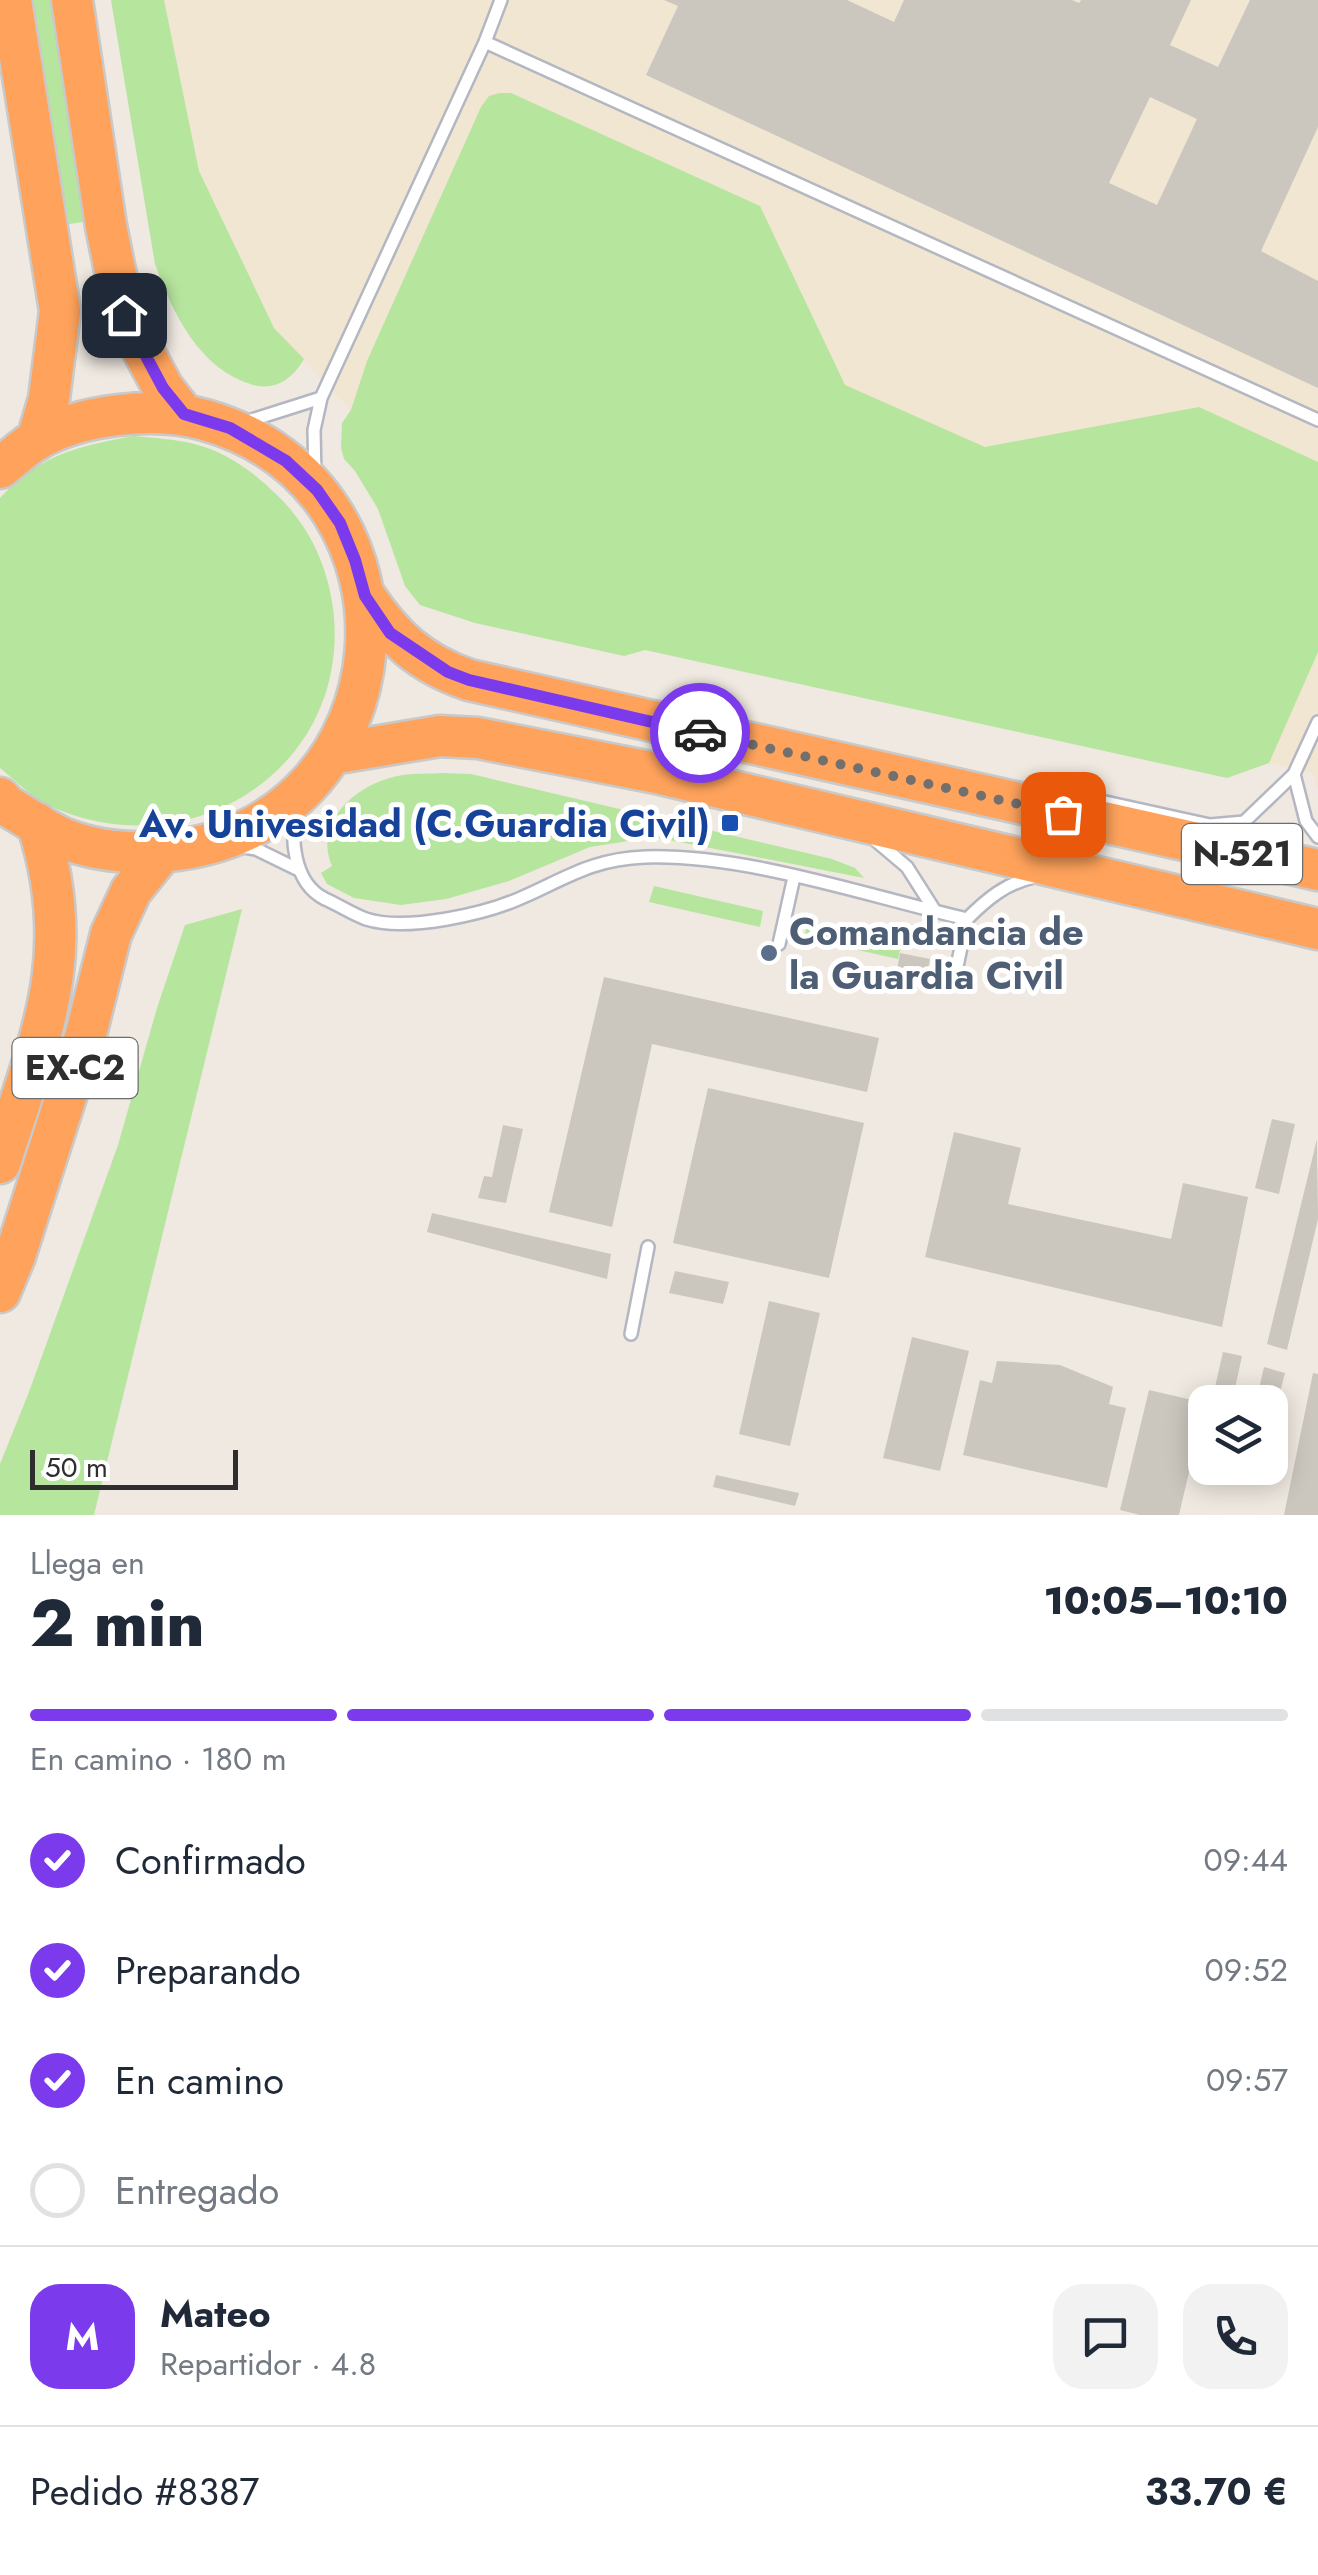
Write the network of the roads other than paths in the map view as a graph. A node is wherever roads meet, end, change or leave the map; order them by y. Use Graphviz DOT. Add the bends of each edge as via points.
graph roads {
  1 [pos="11,0"];
  2 [pos="72,0"];
  3 [pos="501,0"];
  4 [pos="485,42"];
  5 [pos="320,398"];
  6 [pos="184,414"];
  7 [pos="1318,420"];
  8 [pos="230,428"];
  9 [pos="38,440"];
  10 [pos="0,468"];
  11 [pos="317,490"];
  12 [pos="365,596"];
  13 [pos="1318,722"];
  14 [pos="332,754"];
  15 [pos="1294,774"];
  16 [pos="303,791"];
  17 [pos="0,798"];
  18 [pos="1028,806"];
  19 [pos="828,814"];
  20 [pos="38,823"];
  21 [pos="1318,837"];
  22 [pos="214,842"];
  23 [pos="163,851"];
  24 [pos="300,870"];
  25 [pos="1318,870"];
  26 [pos="1086,875"];
  27 [pos="794,876"];
  28 [pos="935,911"];
  29 [pos="967,919"];
  30 [pos="1318,929"];
  31 [pos="779,944"];
  32 [pos="956,972"];
  33 [pos="0,1162"];
  34 [pos="648,1247"];
  35 [pos="0,1292"];
  36 [pos="630,1334"];
  1 -- 9 [label="highway" via="60,311"];
  2 -- 6 [label="highway" via="124,315"];
  3 -- 4 [label="lane"];
  4 -- 5 [label="lane"];
  4 -- 7 [label="lane"];
  5 -- 8 [label="lane"];
  5 -- 11 [label="lane" via="313,455"];
  6 -- 8 [label="highway, N-521"];
  6 -- 9 [label="highway, N-521" via="109,414"];
  8 -- 11 [label="highway, N-521" via="286,461"];
  9 -- 10 [label="highway, N-521"];
  11 -- 12 [label="highway, N-521" via="340,523"];
  12 -- 14 [label="highway, N-521" via="369,626 361,693"];
  12 -- 18 [label="highway, N-521" via="394,636 469,680"];
  13 -- 15 [label="lane"];
  14 -- 16 [label="highway, N-521"];
  14 -- 19 [label="highway, N-521" via="440,736 478,738"];
  15 -- 18 [label="lane" via="1244,822 1210,825 1092,799"];
  15 -- 21 [label="lane" via="1306,821"];
  16 -- 22 [label="highway, N-521" via="266,820"];
  16 -- 24 [label="lane" via="292,828"];
  17 -- 20 [label="highway, N-521"];
  18 -- 25 [label="highway, N-521"];
  19 -- 26 [label="highway, N-521"];
  19 -- 28 [label="lane" via="874,839 906,867"];
  20 -- 23 [label="highway, N-521" via="66,840 134,854"];
  20 -- 33 [label="highway, EX-C2" via="53,878 57,949 51,997"];
  22 -- 23 [label="highway, N-521"];
  22 -- 24 [label="lane" via="256,849"];
  23 -- 35 [label="highway, EX-C2" via="110,934 86,1034"];
  24 -- 27 [label="lane" via="314,893 369,920 437,922 518,900 591,864 645,857"];
  26 -- 29 [label="lane" via="1014,881"];
  26 -- 30 [label="highway, N-521"];
  27 -- 28 [label="lane"];
  27 -- 31 [label="lane"];
  28 -- 29 [label="lane"];
  29 -- 32 [label="lane"];
  34 -- 36 [label="lane"];
}
